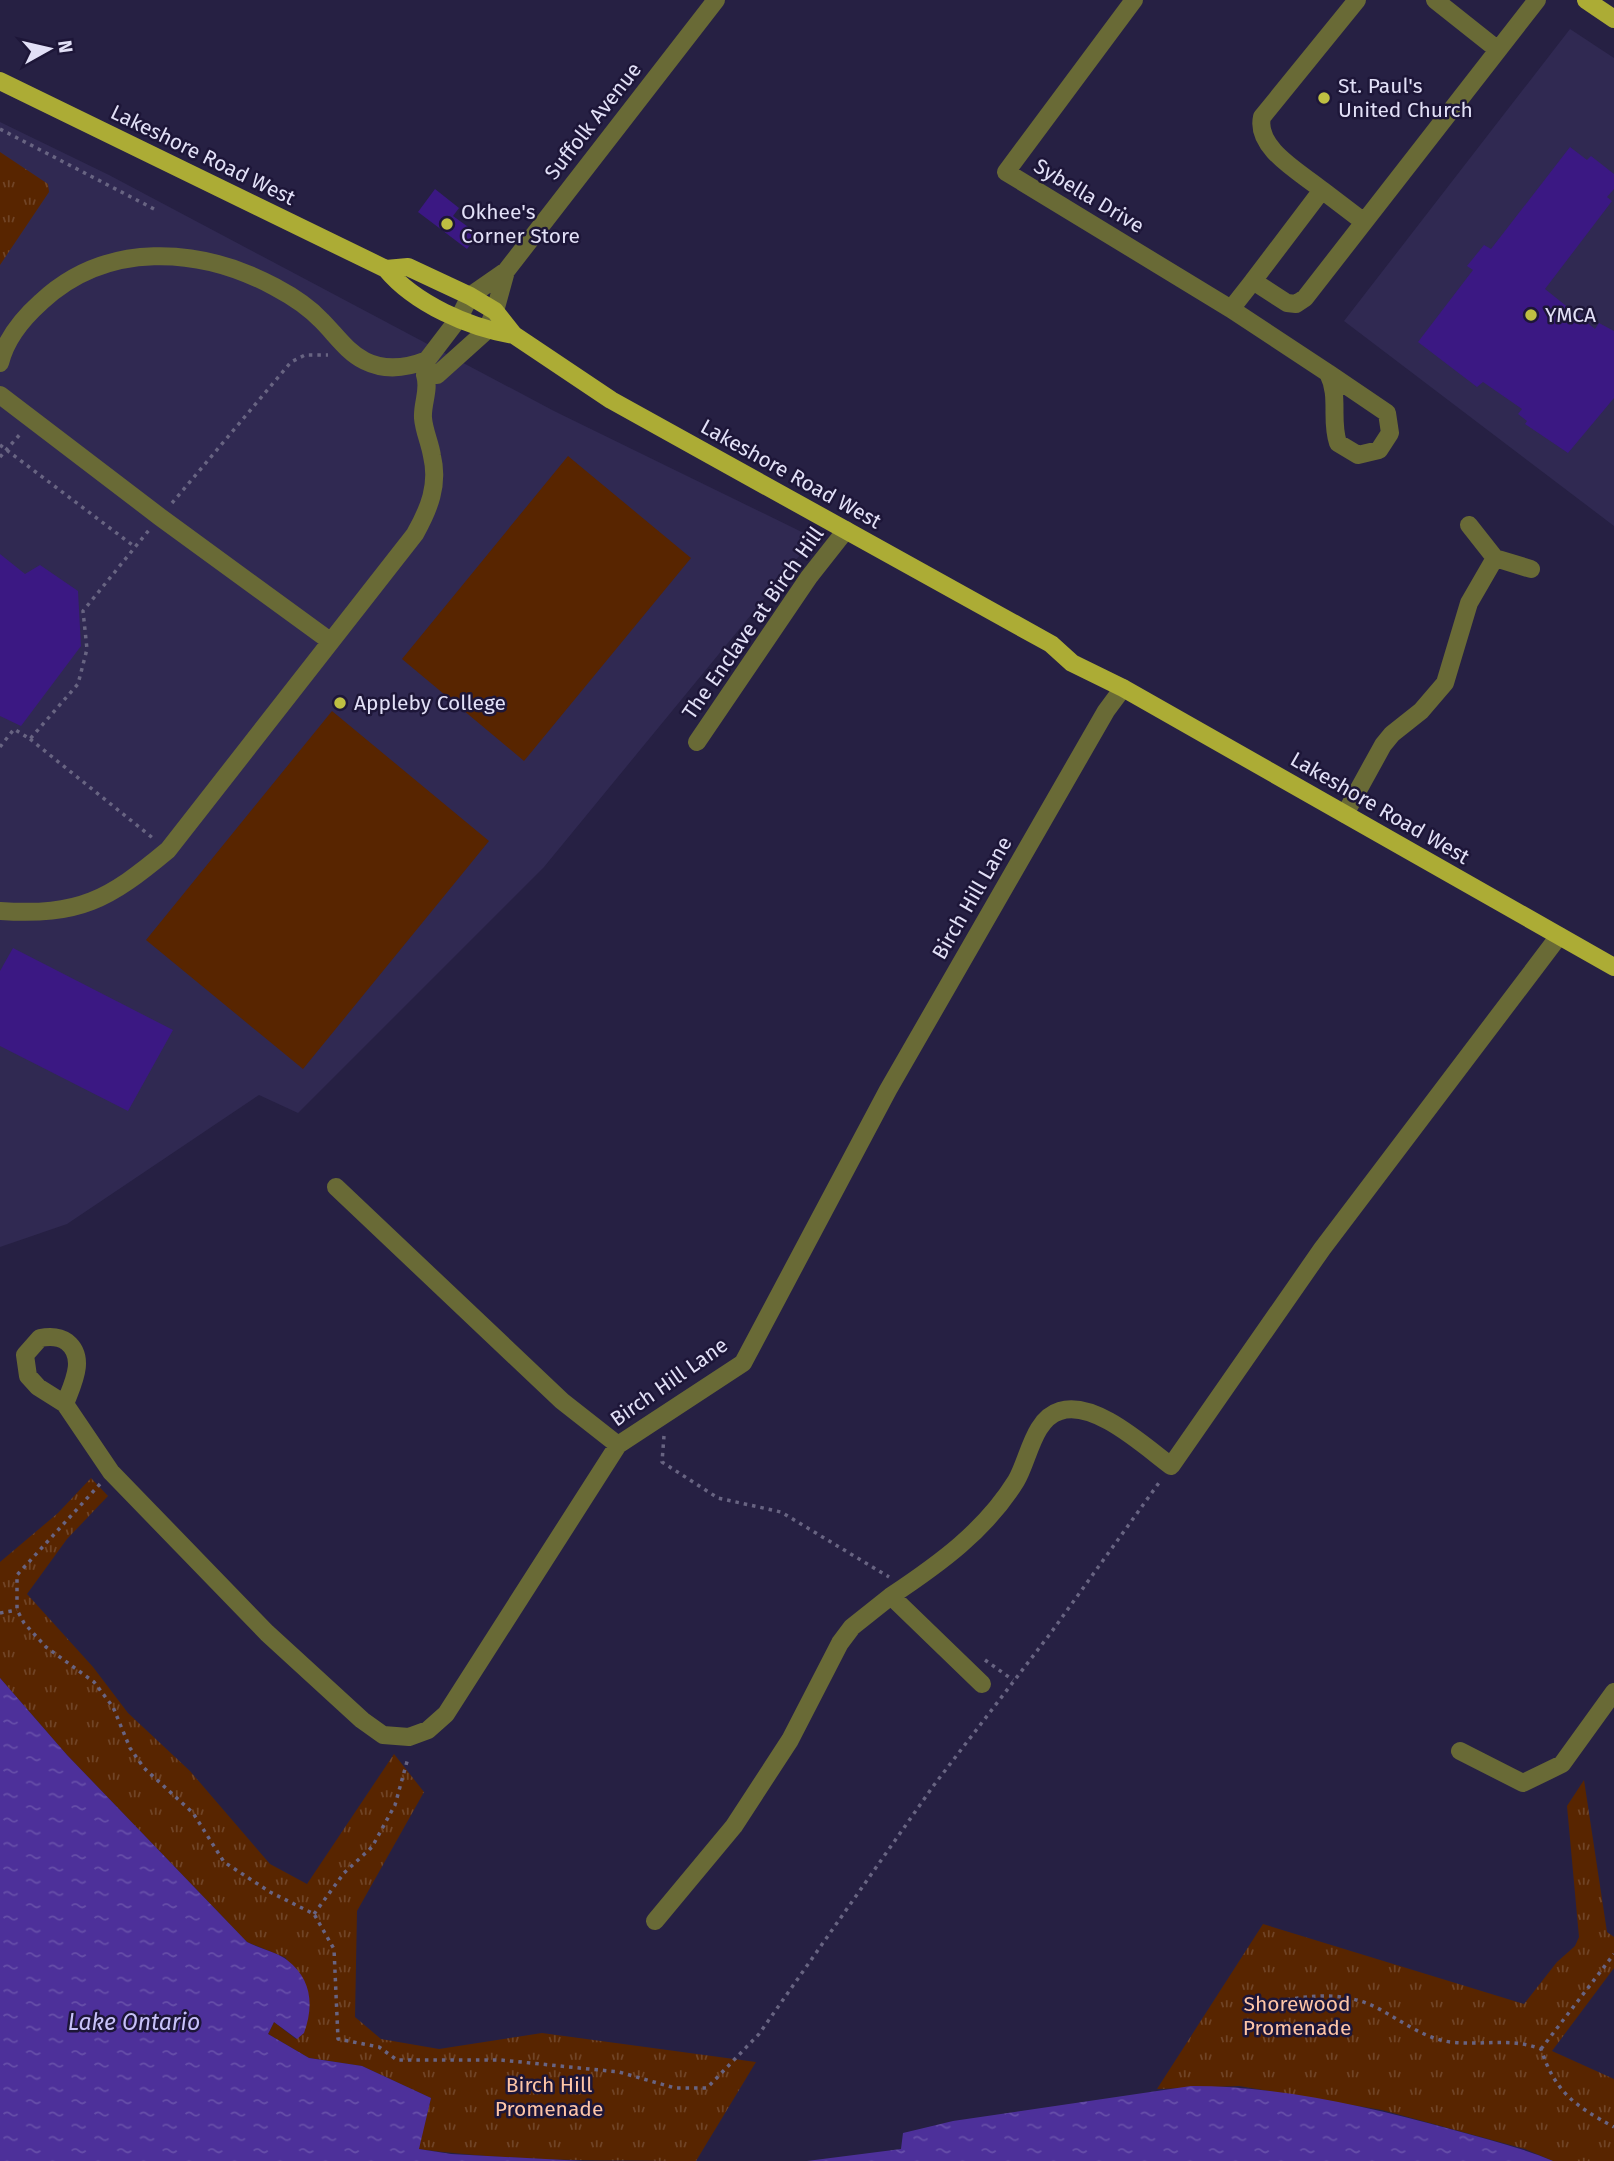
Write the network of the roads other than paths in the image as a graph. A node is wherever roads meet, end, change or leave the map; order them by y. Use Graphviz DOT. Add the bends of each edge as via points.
graph roads {
  1 [pos="716,0"];
  2 [pos="1134,0"];
  3 [pos="1357,0"];
  4 [pos="1435,0"];
  5 [pos="1537,0"];
  6 [pos="1586,0"];
  7 [pos="1614,19"];
  8 [pos="1498,50"];
  9 [pos="0,81"];
  10 [pos="1322,190"];
  11 [pos="1364,222"];
  12 [pos="386,269"];
  13 [pos="506,271"];
  14 [pos="1253,281"];
  15 [pos="470,296"];
  16 [pos="1231,309"];
  17 [pos="495,311"];
  18 [pos="459,318"];
  19 [pos="486,331"];
  20 [pos="514,335"];
  21 [pos="3,341"];
  22 [pos="0,363"];
  23 [pos="426,367"];
  24 [pos="1328,373"];
  25 [pos="0,395"];
  26 [pos="1469,524"];
  27 [pos="846,530"];
  28 [pos="1495,558"];
  29 [pos="1531,569"];
  30 [pos="330,641"];
  31 [pos="1123,688"];
  32 [pos="697,742"];
  33 [pos="1345,814"];
  34 [pos="0,911"];
  35 [pos="1559,936"];
  36 [pos="1614,967"];
  37 [pos="336,1187"];
  38 [pos="65,1404"];
  39 [pos="618,1445"];
  40 [pos="897,1592"];
  41 [pos="982,1684"];
  42 [pos="1614,1692"];
  43 [pos="1460,1751"];
  44 [pos="655,1921"];
  1 -- 13 [label="street, Suffolk Avenue"];
  2 -- 16 [label="street, Sybella Drive" via="1006,172"];
  3 -- 10 [label="street" via="1262,117 1260,128 1269,145"];
  4 -- 8 [label="street"];
  5 -- 8 [label="street"];
  6 -- 7 [label="main road"];
  8 -- 11 [label="street"];
  9 -- 12 [label="main road, Lakeshore Road West"];
  10 -- 11 [label="street"];
  10 -- 14 [label="street"];
  11 -- 14 [label="street" via="1296,304"];
  12 -- 15 [label="main road, Lakeshore Road West" via="408,267"];
  12 -- 18 [label="main road, Lakeshore Road West" via="397,283"];
  13 -- 15 [label="street, Suffolk Avenue"];
  13 -- 17 [label="street, Suffolk Avenue"];
  14 -- 16 [label="street"];
  15 -- 17 [label="main road, Lakeshore Road West"];
  15 -- 18 [label="street, Suffolk Avenue"];
  16 -- 24 [label="street, Sybella Drive"];
  17 -- 19 [label="street, Suffolk Avenue"];
  17 -- 20 [label="main road, Lakeshore Road West"];
  18 -- 19 [label="main road, Lakeshore Road West"];
  18 -- 23 [label="street, Suffolk Avenue"];
  19 -- 20 [label="main road, Lakeshore Road West"];
  19 -- 23 [label="street, Suffolk Avenue" via="437,374"];
  20 -- 27 [label="main road, Lakeshore Road West" via="611,400"];
  21 -- 22 [label="street"];
  21 -- 23 [label="street" via="72,277 99,264 147,255 215,263 256,277 309,309 351,352 378,366"];
  23 -- 30 [label="street" via="423,414 435,474 433,495 415,534"];
  24 -- 24 [label="street, Sybella Drive" via="1387,412 1390,433 1379,450 1358,455 1338,443 1336,391"];
  25 -- 30 [label="street"];
  26 -- 28 [label="street"];
  27 -- 31 [label="main road, Lakeshore Road West" via="1051,643 1072,663"];
  27 -- 32 [label="street, The Enclave at Birch Hill"];
  28 -- 29 [label="street"];
  28 -- 33 [label="street" via="1469,603 1445,683 1421,712 1383,745"];
  30 -- 34 [label="street" via="168,850 126,885 64,911"];
  31 -- 33 [label="main road, Lakeshore Road West"];
  31 -- 39 [label="street, Birch Hill Lane" via="1105,711 888,1090 743,1363"];
  33 -- 35 [label="main road, Lakeshore Road West"];
  35 -- 36 [label="main road, Lakeshore Road West"];
  35 -- 40 [label="street" via="1322,1249 1171,1466 1090,1411 1059,1411 1044,1419 1022,1470 984,1524"];
  37 -- 39 [label="street" via="562,1401"];
  38 -- 39 [label="street, Birch Hill Lane" via="111,1472 267,1633 362,1720 383,1735 409,1737 428,1730 446,1714"];
  40 -- 41 [label="street"];
  40 -- 44 [label="street" via="852,1627 840,1643 790,1740 734,1826"];
  42 -- 43 [label="street" via="1562,1764 1524,1783"];
}
